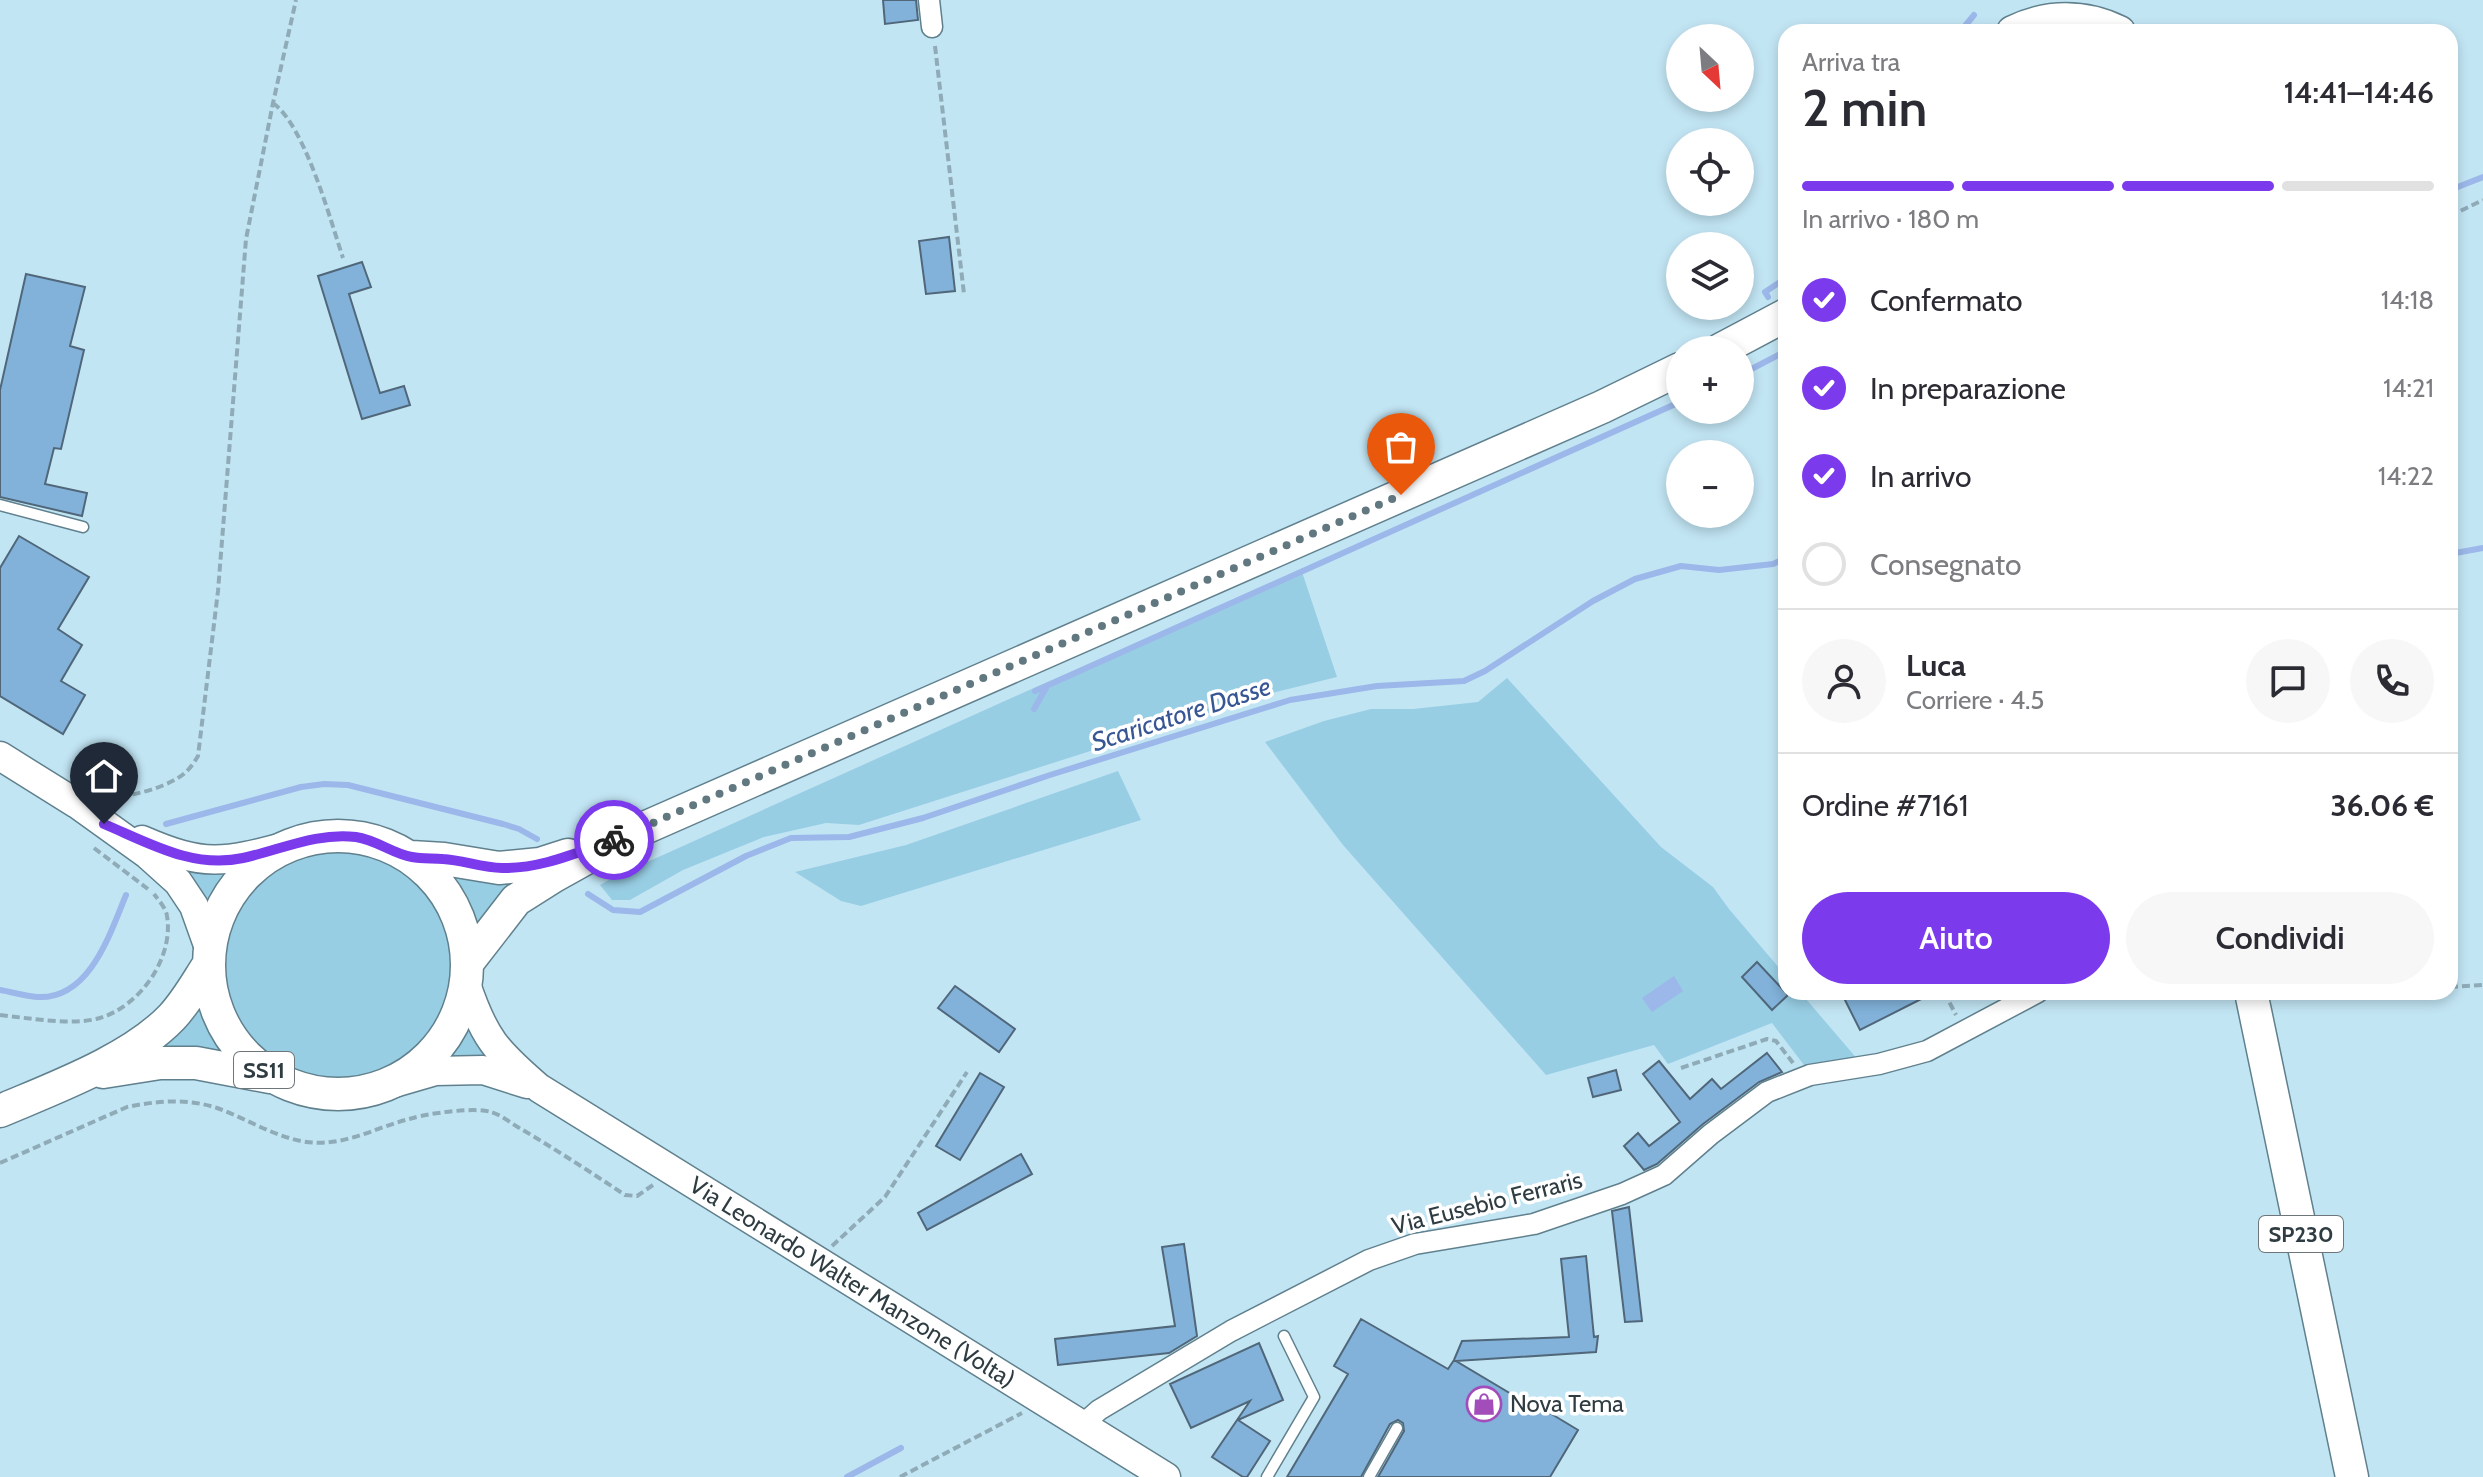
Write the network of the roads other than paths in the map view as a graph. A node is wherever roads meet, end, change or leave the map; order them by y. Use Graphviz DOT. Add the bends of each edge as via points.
graph roads {
  1 [pos="929,0"];
  2 [pos="2016,0"];
  3 [pos="2073,0"];
  4 [pos="2008,24"];
  5 [pos="2034,24"];
  6 [pos="2095,24"];
  7 [pos="2104,24"];
  8 [pos="932,27"];
  9 [pos="1778,319"];
  10 [pos="1746,336"];
  11 [pos="1666,376"];
  12 [pos="0,505"];
  13 [pos="83,527"];
  14 [pos="0,756"];
  15 [pos="98,821"];
  16 [pos="624,837"];
  17 [pos="287,846"];
  18 [pos="411,857"];
  19 [pos="208,958"];
  20 [pos="467,973"];
  21 [pos="2023,1000"];
  22 [pos="2253,1000"];
  23 [pos="77,1078"];
  24 [pos="275,1079"];
  25 [pos="380,1087"];
  26 [pos="539,1088"];
  27 [pos="0,1111"];
  28 [pos="1284,1336"];
  29 [pos="1082,1425"];
  30 [pos="1397,1428"];
  31 [pos="1166,1477"];
  32 [pos="1267,1477"];
  33 [pos="1369,1477"];
  34 [pos="2352,1477"];
  1 -- 8 [label="street"];
  2 -- 4 [label="main road"];
  3 -- 7 [label="main road"];
  5 -- 6 [label="main road" via="2073,19"];
  9 -- 10 [label="main road"];
  11 -- 16 [label="main road"];
  12 -- 13 [label="lane"];
  14 -- 15 [label="main road"];
  15 -- 17 [label="main road" via="199,860 241,858"];
  15 -- 19 [label="main road" via="178,882 194,906"];
  16 -- 18 [label="main road" via="515,868"];
  16 -- 20 [label="main road" via="516,900"];
  17 -- 18 [label="main road, SS11" via="324,836 356,837"];
  17 -- 19 [label="main road, SS11" via="241,878 216,916"];
  18 -- 20 [label="main road, SS11" via="442,887 462,928"];
  19 -- 23 [label="main road" via="170,1018 148,1037"];
  19 -- 24 [label="main road, SS11" via="214,1001 230,1035"];
  20 -- 25 [label="main road, SS11" via="446,1037 428,1058"];
  20 -- 26 [label="main road, Via Leonardo Walter Manzone (Volta)" via="485,1032 502,1056"];
  21 -- 29 [label="street, Via Eusebio Ferraris" via="1927,1051 1804,1078 1767,1092 1664,1175 1622,1194 1534,1224 1415,1244 1369,1260 1231,1331"];
  22 -- 34 [label="main road, SP230"];
  23 -- 24 [label="main road" via="160,1063 196,1063"];
  23 -- 27 [label="main road"];
  24 -- 25 [label="main road, SS11" via="302,1090 342,1094"];
  25 -- 26 [label="main road, Via Leonardo Walter Manzone (Volta)" via="435,1071 483,1070"];
  26 -- 29 [label="main road, Via Leonardo Walter Manzone (Volta)"];
  28 -- 32 [label="lane" via="1314,1397"];
  29 -- 31 [label="main road, Via Leonardo Walter Manzone (Volta)"];
  30 -- 33 [label="lane"];
}
